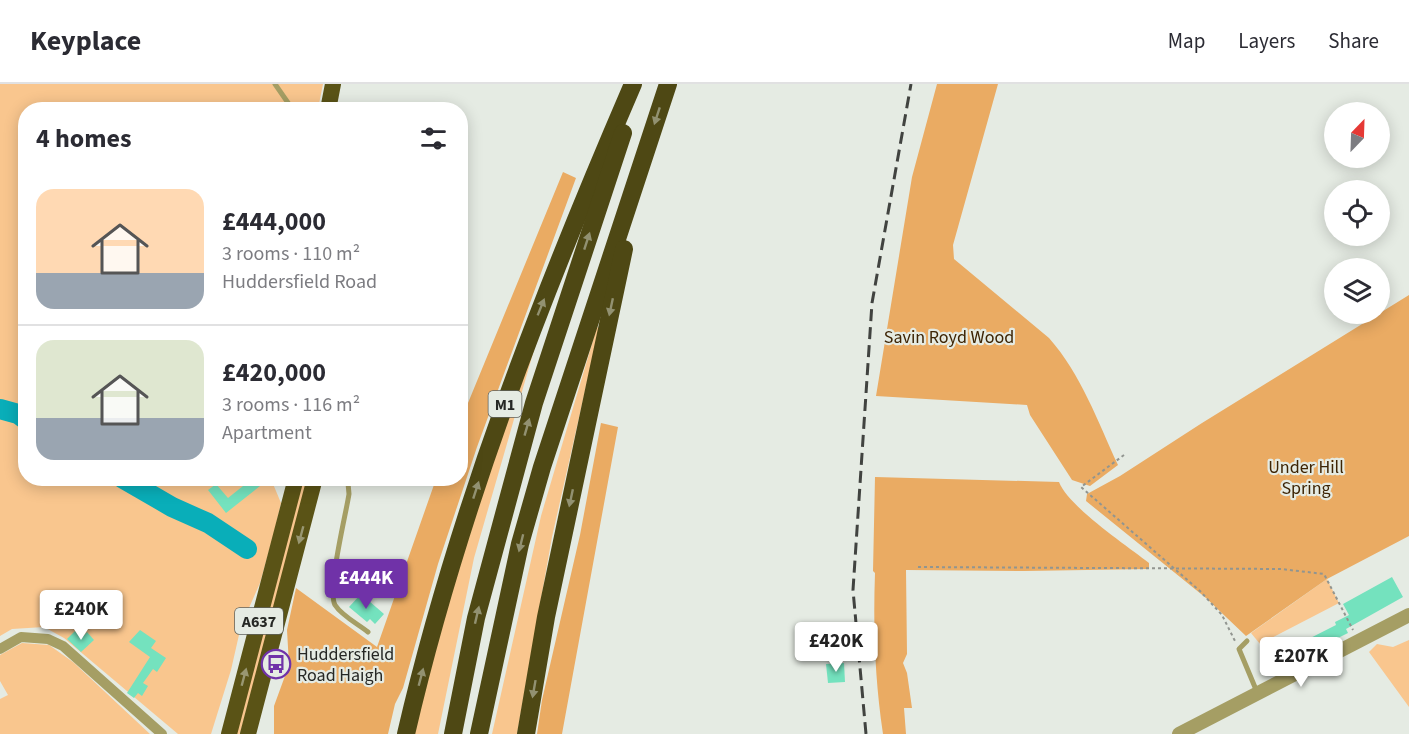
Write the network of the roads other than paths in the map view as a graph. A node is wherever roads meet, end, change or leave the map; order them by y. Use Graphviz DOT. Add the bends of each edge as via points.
graph roads {
  1 [pos="275,84"];
  2 [pos="333,84"];
  3 [pos="633,84"];
  4 [pos="639,84"];
  5 [pos="668,84"];
  6 [pos="287,102"];
  7 [pos="330,102"];
  8 [pos="647,147"];
  9 [pos="294,486"];
  10 [pos="313,486"];
  11 [pos="348,486"];
  12 [pos="1409,615"];
  13 [pos="368,632"];
  14 [pos="1247,641"];
  15 [pos="0,648"];
  16 [pos="1257,693"];
  17 [pos="162,734"];
  18 [pos="229,734"];
  19 [pos="248,734"];
  20 [pos="406,734"];
  21 [pos="453,734"];
  22 [pos="479,734"];
  23 [pos="526,734"];
  24 [pos="1179,734"];
  1 -- 6 [label="lane"];
  2 -- 7 [label="highway"];
  20 -- 3 [label="highway, M1, one-way" via="447,582 527,341"];
  21 -- 4 [label="highway, M1, one-way" via="476,618 534,403"];
  5 -- 8 [label="highway, one-way"];
  8 -- 22 [label="highway, one-way" via="526,522"];
  8 -- 23 [label="highway, one-way" via="553,582"];
  18 -- 9 [label="highway, A637, one-way"];
  10 -- 19 [label="highway, one-way"];
  11 -- 13 [label="lane" via="333,583 334,600 342,613"];
  12 -- 16 [label="street"];
  14 -- 16 [label="lane" via="1239,649"];
  15 -- 17 [label="street" via="21,637 48,639 63,646"];
  16 -- 24 [label="street"];
}
